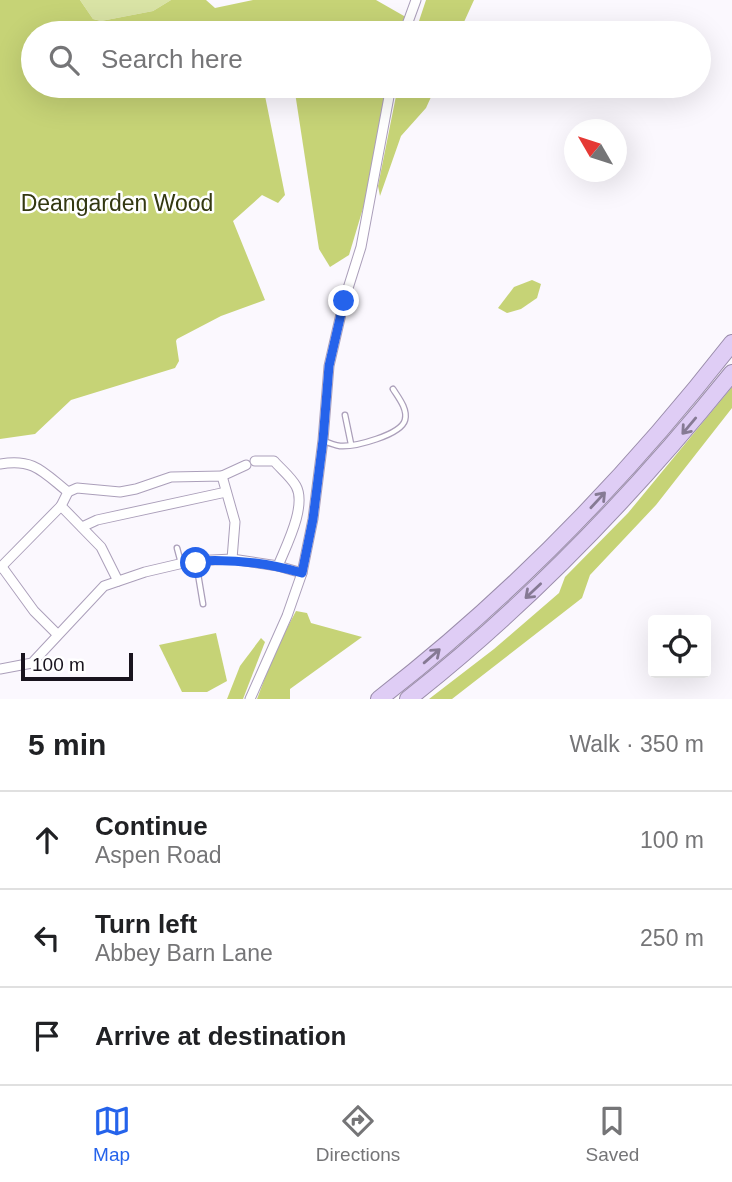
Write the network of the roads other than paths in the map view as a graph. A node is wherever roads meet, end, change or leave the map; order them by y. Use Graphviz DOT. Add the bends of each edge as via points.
graph roads {
  1 [pos="416,0"];
  2 [pos="408,21"];
  3 [pos="389,98"];
  4 [pos="732,343"];
  5 [pos="732,373"];
  6 [pos="393,389"];
  7 [pos="345,415"];
  8 [pos="323,440"];
  9 [pos="351,444"];
  10 [pos="0,464"];
  11 [pos="222,475"];
  12 [pos="68,492"];
  13 [pos="226,492"];
  14 [pos="61,506"];
  15 [pos="82,527"];
  16 [pos="177,548"];
  17 [pos="232,559"];
  18 [pos="196,561"];
  19 [pos="181,564"];
  20 [pos="278,566"];
  21 [pos="1,568"];
  22 [pos="302,573"];
  23 [pos="118,581"];
  24 [pos="203,604"];
  25 [pos="57,634"];
  26 [pos="0,669"];
  27 [pos="250,699"];
  28 [pos="379,699"];
  29 [pos="408,699"];
  1 -- 2 [label="street"];
  3 -- 8 [label="street" via="361,247 329,366"];
  28 -- 4 [label="highway, one-way" via="555,547 653,440"];
  5 -- 29 [label="highway, one-way" via="663,456 562,564"];
  6 -- 9 [label="lane" via="405,411 400,429"];
  7 -- 9 [label="lane"];
  8 -- 9 [label="lane"];
  8 -- 22 [label="street"];
  10 -- 12 [label="street" via="17,461 36,466"];
  11 -- 12 [label="street" via="171,477 120,492 76,488"];
  11 -- 13 [label="street"];
  11 -- 20 [label="street" via="250,463 274,461 296,486 300,498"];
  12 -- 14 [label="street"];
  13 -- 15 [label="street"];
  13 -- 17 [label="street" via="235,522"];
  14 -- 15 [label="street"];
  14 -- 21 [label="street"];
  15 -- 23 [label="street" via="101,547"];
  16 -- 19 [label="lane"];
  17 -- 18 [label="street"];
  17 -- 20 [label="street"];
  18 -- 19 [label="street"];
  18 -- 24 [label="lane"];
  19 -- 23 [label="street"];
  20 -- 22 [label="street"];
  21 -- 25 [label="street"];
  22 -- 27 [label="street"];
  23 -- 25 [label="street" via="104,586"];
  25 -- 26 [label="street" via="32,663"];
}
